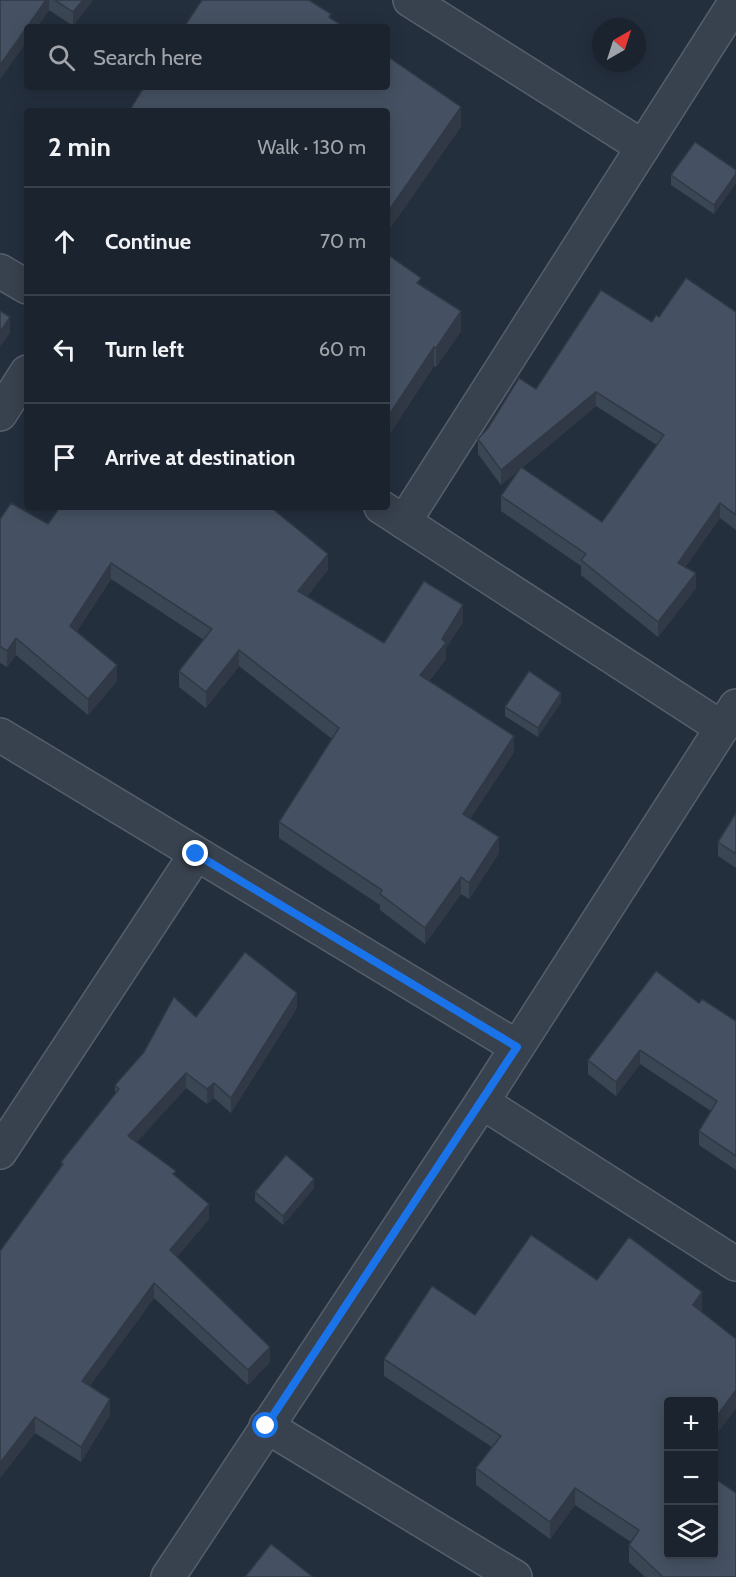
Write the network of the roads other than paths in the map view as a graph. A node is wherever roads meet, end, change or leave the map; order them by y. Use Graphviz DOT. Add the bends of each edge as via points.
graph roads {
  1 [pos="410,0"];
  2 [pos="736,1"];
  3 [pos="643,147"];
  4 [pos="0,271"];
  5 [pos="24,285"];
  6 [pos="24,377"];
  7 [pos="0,414"];
  8 [pos="392,514"];
  9 [pos="729,717"];
  10 [pos="0,735"];
  11 [pos="196,854"];
  12 [pos="517,1047"];
  13 [pos="482,1102"];
  14 [pos="0,1152"];
  15 [pos="736,1264"];
  16 [pos="266,1426"];
  17 [pos="168,1577"];
  18 [pos="515,1577"];
  1 -- 3 [label="street"];
  2 -- 3 [label="street"];
  3 -- 8 [label="street"];
  4 -- 5 [label="street"];
  6 -- 7 [label="street"];
  8 -- 9 [label="street"];
  9 -- 12 [label="street"];
  10 -- 11 [label="street"];
  11 -- 12 [label="street"];
  11 -- 14 [label="street"];
  12 -- 13 [label="street"];
  13 -- 15 [label="street"];
  13 -- 16 [label="street"];
  16 -- 17 [label="street"];
  16 -- 18 [label="street"];
}
